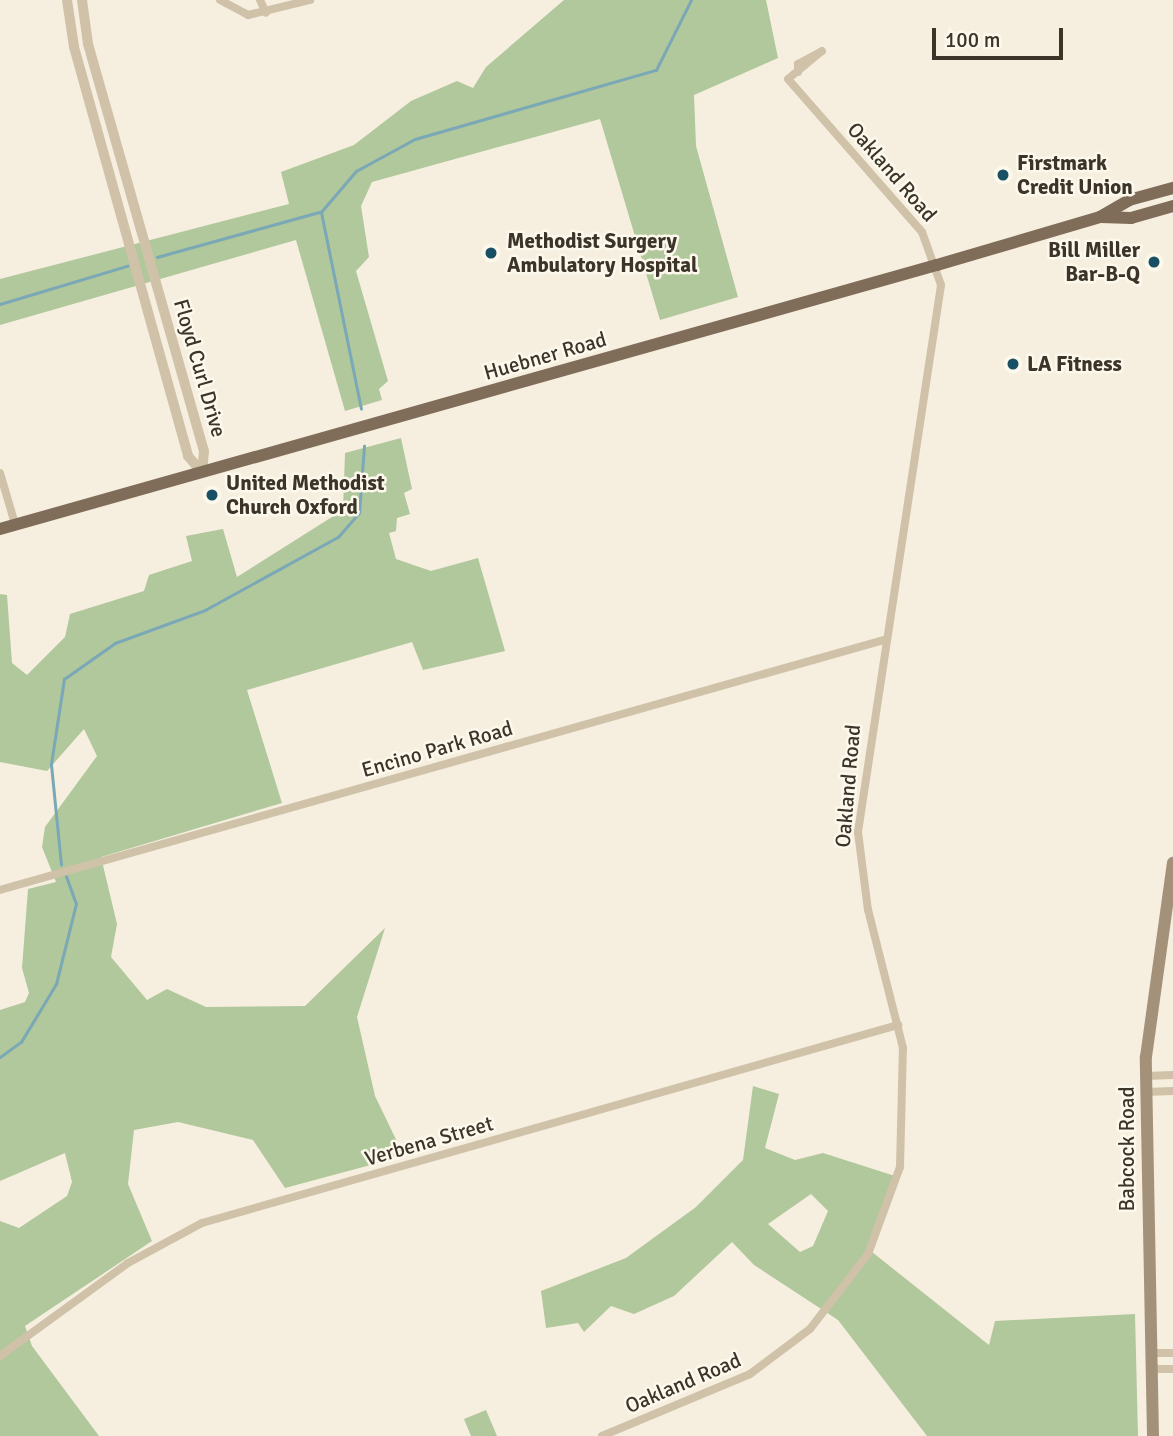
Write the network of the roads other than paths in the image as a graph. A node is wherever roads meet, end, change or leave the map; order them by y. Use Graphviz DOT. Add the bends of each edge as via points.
graph roads {
  1 [pos="67,0"];
  2 [pos="82,0"];
  3 [pos="220,0"];
  4 [pos="260,0"];
  5 [pos="310,0"];
  6 [pos="266,13"];
  7 [pos="798,72"];
  8 [pos="1173,188"];
  9 [pos="1173,206"];
  10 [pos="1100,217"];
  11 [pos="937,265"];
  12 [pos="158,293"];
  13 [pos="144,300"];
  14 [pos="202,472"];
  15 [pos="0,473"];
  16 [pos="15,524"];
  17 [pos="0,529"];
  18 [pos="884,640"];
  19 [pos="1173,863"];
  20 [pos="0,890"];
  21 [pos="898,1025"];
  22 [pos="1173,1075"];
  23 [pos="1146,1076"];
  24 [pos="1173,1091"];
  25 [pos="1146,1092"];
  26 [pos="1151,1353"];
  27 [pos="1173,1353"];
  28 [pos="0,1356"];
  29 [pos="1152,1369"];
  30 [pos="1173,1369"];
  31 [pos="602,1436"];
  32 [pos="1153,1436"];
  1 -- 13 [label="street, Floyd Curl Drive" via="74,47"];
  2 -- 12 [label="street, Floyd Curl Drive" via="88,44"];
  3 -- 6 [label="street" via="241,14"];
  4 -- 6 [label="street"];
  5 -- 6 [label="street"];
  7 -- 11 [label="street, Oakland Road" via="789,79 922,232"];
  8 -- 10 [label="main road, Huebner Road" via="1129,200"];
  9 -- 10 [label="main road, Huebner Road" via="1131,218"];
  10 -- 11 [label="main road, Huebner Road"];
  11 -- 14 [label="main road, Huebner Road"];
  11 -- 18 [label="street, Oakland Road" via="941,291"];
  12 -- 13 [label="street"];
  12 -- 14 [label="street, Floyd Curl Drive" via="204,452"];
  13 -- 14 [label="street, Floyd Curl Drive" via="188,456"];
  14 -- 16 [label="main road, Huebner Road"];
  15 -- 16 [label="street"];
  16 -- 17 [label="main road, Huebner Road"];
  18 -- 20 [label="street, Encino Park Road"];
  18 -- 21 [label="street, Oakland Road" via="863,773 859,854"];
  19 -- 23 [label="main road, Babcock Road"];
  21 -- 28 [label="street, Verbena Street" via="202,1223 136,1258"];
  21 -- 31 [label="street, Oakland Road" via="906,1085 900,1167 853,1280 810,1329 750,1374"];
  22 -- 23 [label="street"];
  23 -- 25 [label="main road, Babcock Road"];
  24 -- 25 [label="street"];
  25 -- 26 [label="main road, Babcock Road"];
  26 -- 27 [label="street"];
  26 -- 29 [label="main road, Babcock Road"];
  29 -- 30 [label="street"];
  29 -- 32 [label="main road, Babcock Road"];
}
